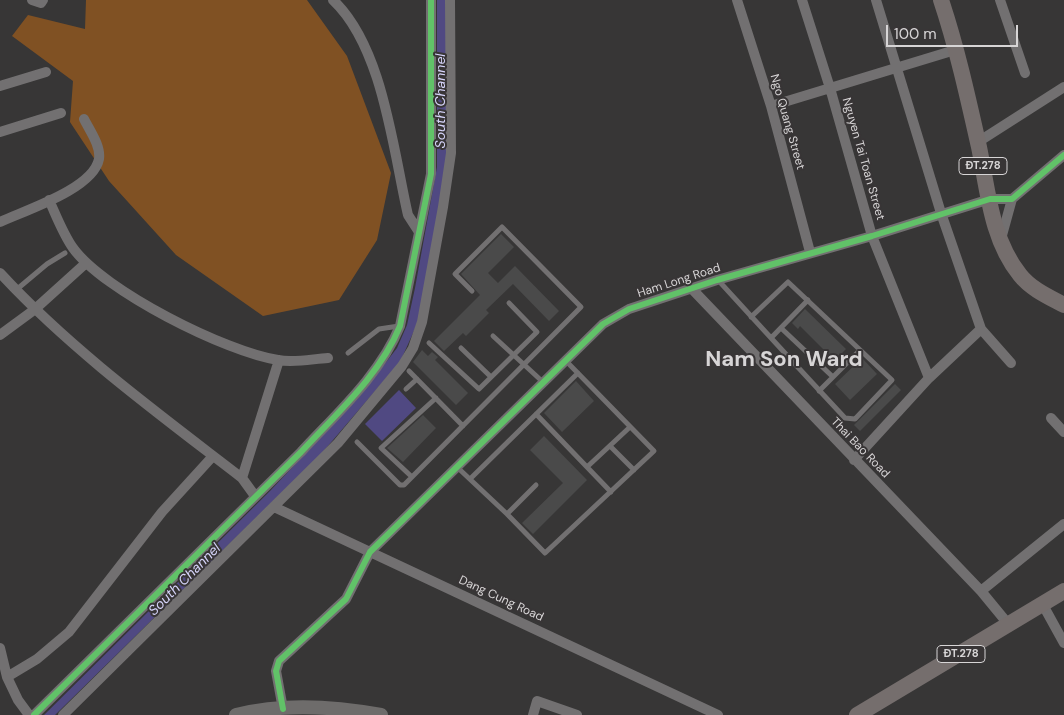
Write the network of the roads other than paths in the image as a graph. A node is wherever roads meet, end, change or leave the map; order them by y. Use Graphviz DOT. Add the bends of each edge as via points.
graph roads {
  1 [pos="32,0"];
  2 [pos="42,0"];
  3 [pos="333,0"];
  4 [pos="431,0"];
  5 [pos="450,0"];
  6 [pos="737,0"];
  7 [pos="802,0"];
  8 [pos="876,0"];
  9 [pos="941,0"];
  10 [pos="1000,0"];
  11 [pos="955,50"];
  12 [pos="898,67"];
  13 [pos="46,72"];
  14 [pos="1025,73"];
  15 [pos="0,86"];
  16 [pos="1064,87"];
  17 [pos="830,88"];
  18 [pos="771,106"];
  19 [pos="61,113"];
  20 [pos="84,119"];
  21 [pos="0,132"];
  22 [pos="978,142"];
  23 [pos="1064,155"];
  24 [pos="990,199"];
  25 [pos="1012,199"];
  26 [pos="49,200"];
  27 [pos="941,213"];
  28 [pos="0,222"];
  29 [pos="419,232"];
  30 [pos="872,236"];
  31 [pos="1000,242"];
  32 [pos="810,252"];
  33 [pos="65,253"];
  34 [pos="86,263"];
  35 [pos="0,273"];
  36 [pos="717,280"];
  37 [pos="692,289"];
  38 [pos="16,290"];
  39 [pos="472,291"];
  40 [pos="808,300"];
  41 [pos="509,304"];
  42 [pos="1064,305"];
  43 [pos="34,310"];
  44 [pos="751,317"];
  45 [pos="400,326"];
  46 [pos="781,328"];
  47 [pos="981,329"];
  48 [pos="0,335"];
  49 [pos="493,336"];
  50 [pos="771,338"];
  51 [pos="429,343"];
  52 [pos="461,348"];
  53 [pos="860,350"];
  54 [pos="348,353"];
  55 [pos="514,355"];
  56 [pos="328,358"];
  57 [pos="279,360"];
  58 [pos="567,362"];
  59 [pos="1011,363"];
  60 [pos="524,365"];
  61 [pos="409,371"];
  62 [pos="578,373"];
  63 [pos="492,377"];
  64 [pos="833,377"];
  65 [pos="929,378"];
  66 [pos="417,379"];
  67 [pos="544,384"];
  68 [pos="406,389"];
  69 [pos="820,391"];
  70 [pos="436,398"];
  71 [pos="536,414"];
  72 [pos="1051,418"];
  73 [pos="463,426"];
  74 [pos="630,427"];
  75 [pos="1064,432"];
  76 [pos="357,442"];
  77 [pos="610,446"];
  78 [pos="212,456"];
  79 [pos="854,460"];
  80 [pos="587,467"];
  81 [pos="458,468"];
  82 [pos="634,470"];
  83 [pos="412,477"];
  84 [pos="242,478"];
  85 [pos="470,479"];
  86 [pos="536,486"];
  87 [pos="610,492"];
  88 [pos="255,496"];
  89 [pos="274,507"];
  90 [pos="507,514"];
  91 [pos="1064,524"];
  92 [pos="370,552"];
  93 [pos="981,591"];
  94 [pos="1064,591"];
  95 [pos="1042,605"];
  96 [pos="1009,625"];
  97 [pos="1064,644"];
  98 [pos="0,648"];
  99 [pos="7,677"];
  100 [pos="281,711"];
  101 [pos="29,715"];
  102 [pos="34,715"];
  103 [pos="63,715"];
  104 [pos="236,715"];
  105 [pos="381,715"];
  106 [pos="533,715"];
  107 [pos="577,715"];
  108 [pos="718,715"];
  109 [pos="857,715"];
  1 -- 2 [label="street" via="41,3"];
  3 -- 29 [label="street" via="346,11 373,64 408,215"];
  4 -- 29 [label="street" via="432,159"];
  5 -- 89 [label="street" via="451,153 420,329 408,356 394,376 338,443"];
  6 -- 18 [label="street, Ngo Quang Street"];
  7 -- 17 [label="street, Nguyen Tai Toan Street"];
  8 -- 12 [label="street"];
  9 -- 11 [label="main road, ĐT.278"];
  10 -- 14 [label="street"];
  11 -- 12 [label="street"];
  11 -- 22 [label="main road, ĐT.278"];
  12 -- 17 [label="street"];
  12 -- 27 [label="street"];
  13 -- 15 [label="street"];
  16 -- 22 [label="street"];
  17 -- 18 [label="street"];
  17 -- 30 [label="street, Nguyen Tai Toan Street"];
  18 -- 32 [label="street, Ngo Quang Street"];
  19 -- 21 [label="street"];
  20 -- 26 [label="street" via="98,148 96,165 81,183"];
  22 -- 24 [label="main road, ĐT.278"];
  23 -- 25 [label="street"];
  24 -- 25 [label="street, Ham Long Road"];
  24 -- 27 [label="street, Ham Long Road"];
  24 -- 31 [label="main road, ĐT.278"];
  25 -- 31 [label="street"];
  26 -- 28 [label="street"];
  26 -- 34 [label="street" via="72,247"];
  27 -- 30 [label="street, Ham Long Road"];
  27 -- 47 [label="street"];
  29 -- 45 [label="street"];
  30 -- 32 [label="street, Ham Long Road"];
  30 -- 65 [label="street, Nguyen Tai Toan Street"];
  31 -- 42 [label="main road, ĐT.278" via="1021,276 1044,295"];
  32 -- 36 [label="street, Ham Long Road"];
  33 -- 38 [label="lane"];
  34 -- 43 [label="street"];
  34 -- 57 [label="street" via="139,300 200,334 234,348"];
  35 -- 38 [label="street"];
  36 -- 37 [label="street, Ham Long Road"];
  36 -- 44 [label="lane"];
  37 -- 58 [label="street, Ham Long Road" via="620,313 603,324"];
  37 -- 79 [label="street, Thai Bao Road"];
  38 -- 43 [label="street"];
  39 -- 60 [label="lane" via="455,274 502,227 581,307"];
  40 -- 44 [label="lane" via="788,282"];
  40 -- 46 [label="lane"];
  40 -- 53 [label="lane"];
  41 -- 55 [label="lane" via="537,332"];
  43 -- 48 [label="street"];
  43 -- 78 [label="street"];
  44 -- 50 [label="lane"];
  45 -- 54 [label="lane" via="379,329"];
  45 -- 88 [label="street" via="387,353 340,411"];
  46 -- 50 [label="lane"];
  46 -- 64 [label="lane"];
  47 -- 59 [label="street"];
  47 -- 65 [label="street"];
  49 -- 55 [label="lane"];
  50 -- 69 [label="lane"];
  51 -- 63 [label="lane" via="479,389"];
  52 -- 63 [label="lane"];
  53 -- 64 [label="lane"];
  53 -- 69 [label="lane" via="892,380 855,419 844,418"];
  55 -- 60 [label="lane"];
  55 -- 63 [label="lane"];
  56 -- 57 [label="street"];
  57 -- 84 [label="street"];
  58 -- 62 [label="lane"];
  58 -- 67 [label="street, Ham Long Road"];
  60 -- 67 [label="lane"];
  60 -- 73 [label="lane"];
  61 -- 66 [label="lane"];
  62 -- 71 [label="lane"];
  62 -- 74 [label="lane"];
  64 -- 69 [label="lane"];
  65 -- 79 [label="street"];
  66 -- 68 [label="lane"];
  66 -- 70 [label="lane"];
  67 -- 81 [label="street, Ham Long Road"];
  70 -- 73 [label="lane"];
  70 -- 83 [label="lane" via="381,448"];
  71 -- 80 [label="lane"];
  71 -- 85 [label="lane"];
  72 -- 75 [label="street"];
  73 -- 83 [label="lane"];
  74 -- 77 [label="lane"];
  74 -- 82 [label="lane" via="654,451"];
  76 -- 83 [label="lane" via="400,484 404,485"];
  77 -- 80 [label="lane"];
  77 -- 82 [label="lane"];
  78 -- 84 [label="street"];
  78 -- 99 [label="street" via="156,519 69,632 37,659"];
  79 -- 93 [label="street, Thai Bao Road"];
  80 -- 87 [label="lane"];
  81 -- 85 [label="lane"];
  81 -- 92 [label="street, Ham Long Road"];
  82 -- 87 [label="lane"];
  84 -- 88 [label="street"];
  85 -- 90 [label="lane"];
  86 -- 90 [label="lane"];
  87 -- 90 [label="lane" via="545,553"];
  88 -- 102 [label="street"];
  89 -- 92 [label="street, Dang Cung Road"];
  89 -- 103 [label="street"];
  91 -- 93 [label="street"];
  92 -- 100 [label="street, Ham Long Road" via="346,599 276,666"];
  92 -- 108 [label="street, Dang Cung Road"];
  93 -- 96 [label="street, Thai Bao Road"];
  94 -- 95 [label="main road, ĐT.278"];
  95 -- 96 [label="main road, ĐT.278"];
  95 -- 97 [label="street"];
  96 -- 109 [label="main road, ĐT.278"];
  98 -- 99 [label="street"];
  99 -- 101 [label="street"];
  100 -- 104 [label="main road"];
  100 -- 105 [label="main road" via="329,708"];
  106 -- 107 [label="street" via="537,701"];
}
